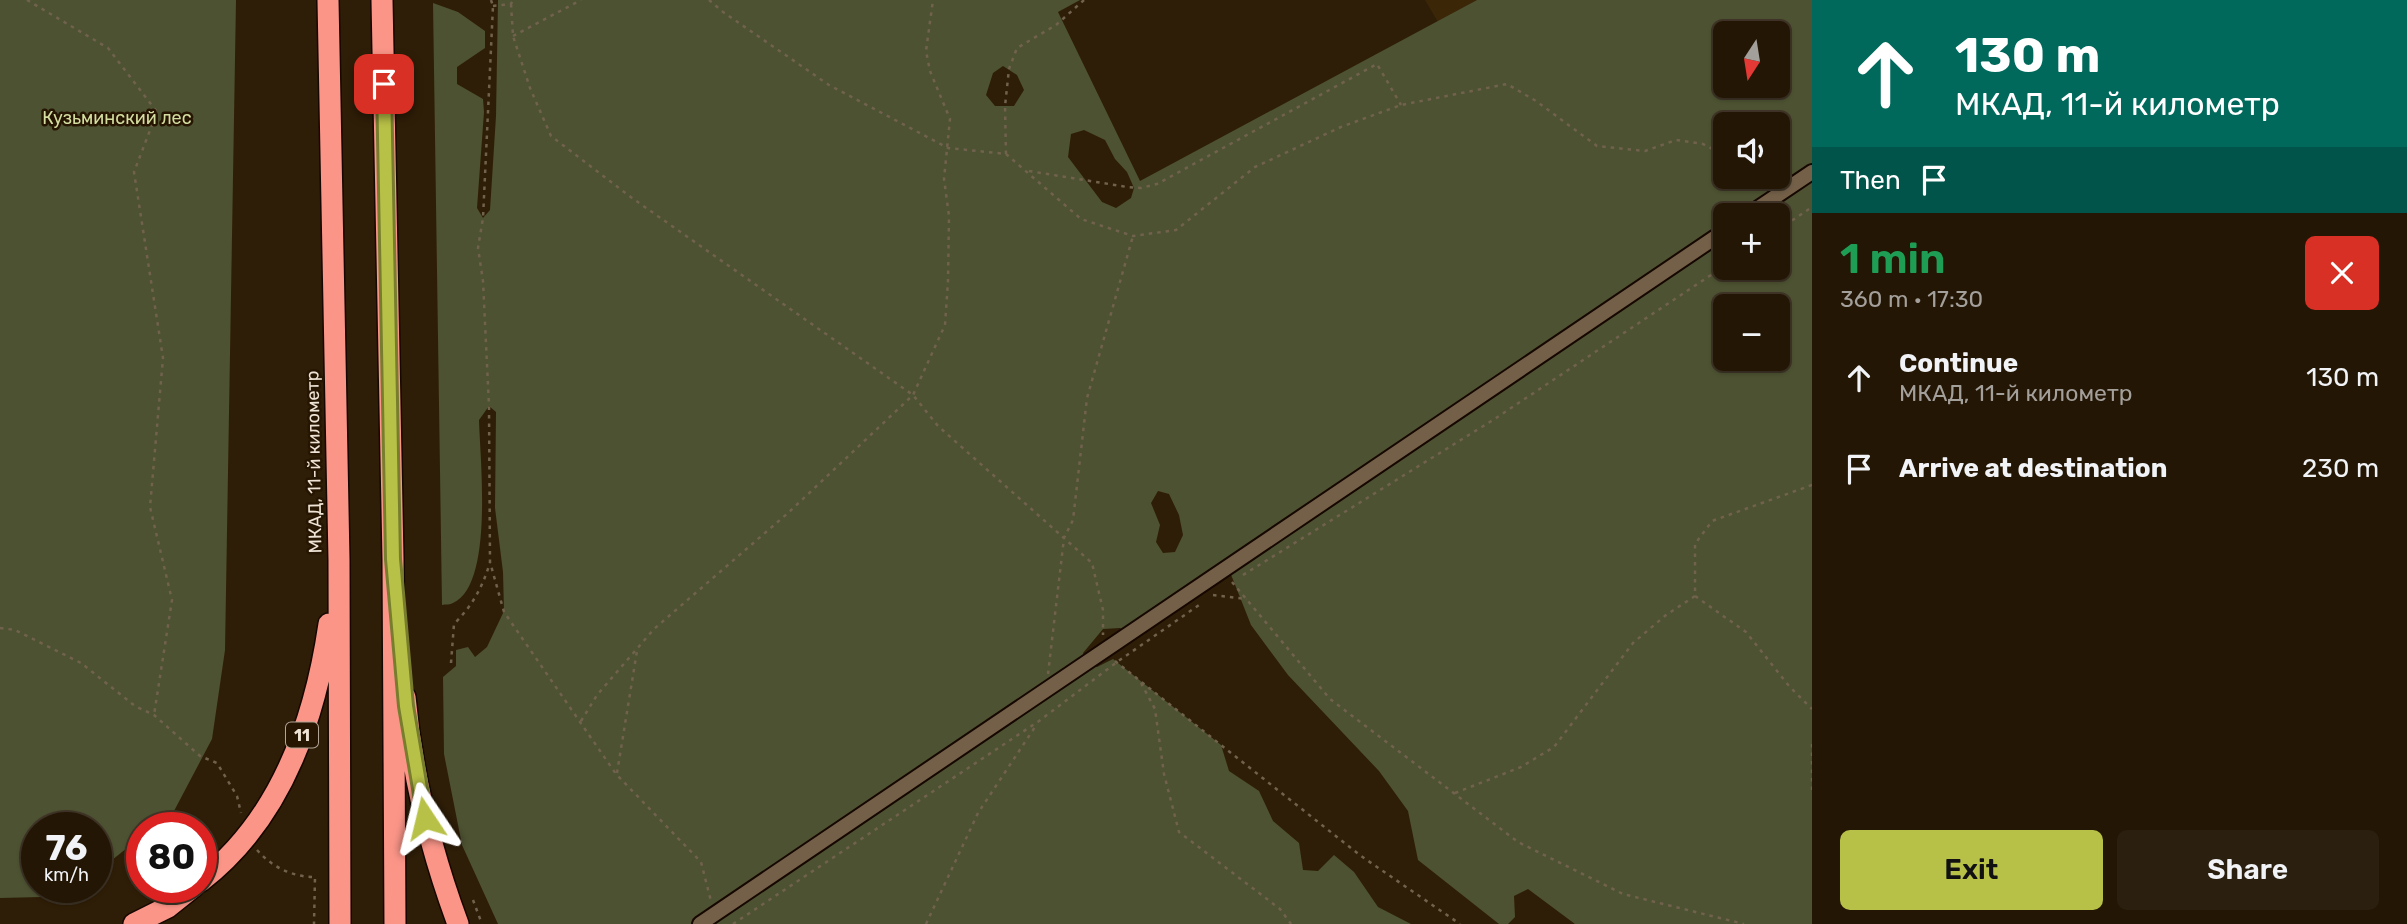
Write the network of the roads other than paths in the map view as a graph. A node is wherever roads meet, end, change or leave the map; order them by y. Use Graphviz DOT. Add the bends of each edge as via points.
graph roads {
  1 [pos="328,0"];
  2 [pos="382,0"];
  3 [pos="1812,172"];
  4 [pos="1766,203"];
  5 [pos="1713,239"];
  6 [pos="393,559"];
  7 [pos="339,560"];
  8 [pos="217,865"];
  9 [pos="173,903"];
  10 [pos="134,924"];
  11 [pos="340,924"];
  12 [pos="395,924"];
  13 [pos="458,924"];
  14 [pos="700,924"];
  1 -- 7 [label="highway, МКАД, 11-й километр"];
  2 -- 6 [label="highway"];
  3 -- 4 [label="lane"];
  5 -- 14 [label="lane"];
  6 -- 12 [label="highway"];
  6 -- 13 [label="highway" via="406,706 425,818"];
  7 -- 8 [label="highway, 11" via="324,659 299,746 275,795 246,836"];
  7 -- 11 [label="highway, МКАД, 11-й километр"];
  9 -- 10 [label="highway"];
}
